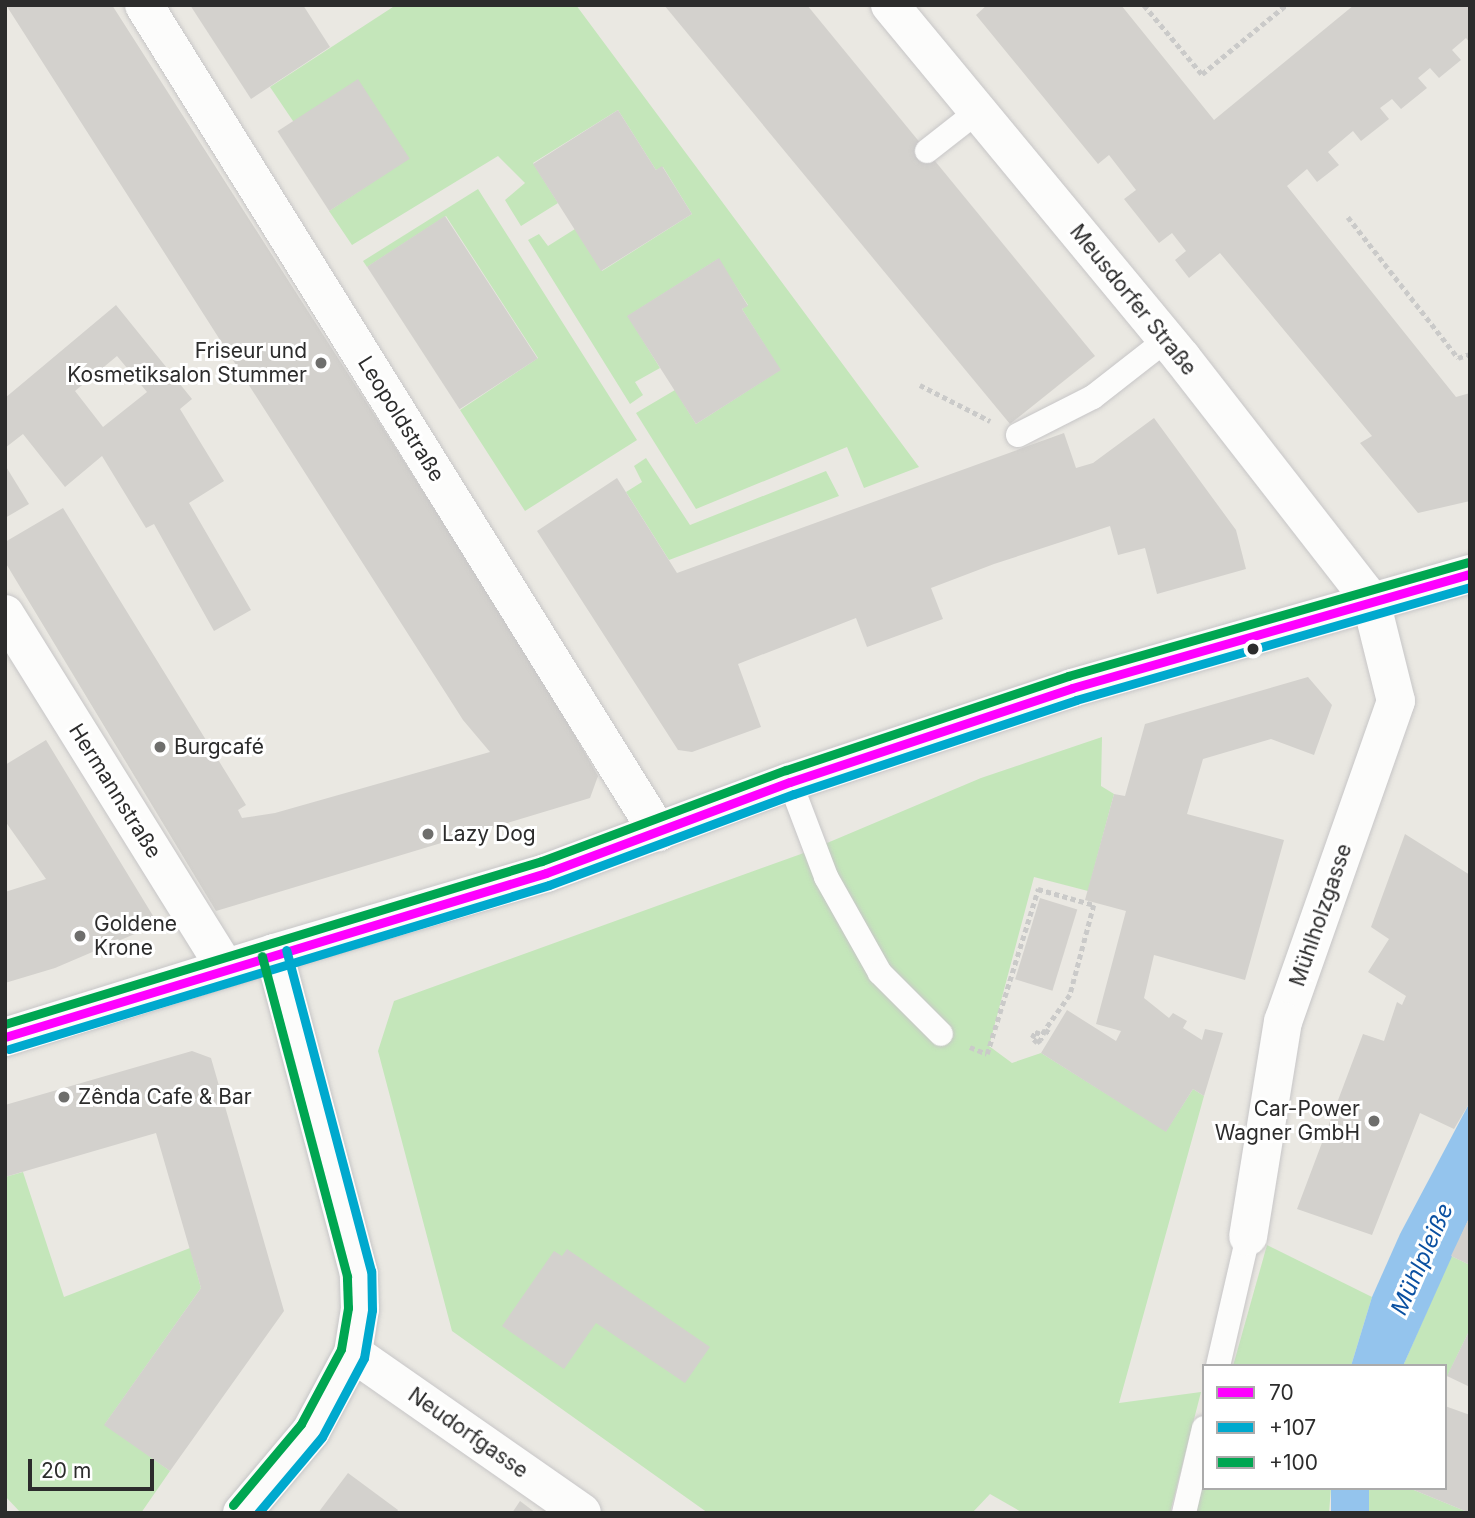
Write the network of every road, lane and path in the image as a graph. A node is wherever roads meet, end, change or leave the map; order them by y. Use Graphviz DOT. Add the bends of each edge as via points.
graph roads {
  1 [pos="144,5"];
  2 [pos="890,5"];
  3 [pos="1144,5"];
  4 [pos="1286,5"];
  5 [pos="978,111"];
  6 [pos="928,152"];
  7 [pos="1348,217"];
  8 [pos="1166,340"];
  9 [pos="1470,354"];
  10 [pos="920,385"];
  11 [pos="1018,435"];
  12 [pos="1470,574"];
  13 [pos="1371,601"];
  14 [pos="5,614"];
  15 [pos="790,782"];
  16 [pos="658,832"];
  17 [pos="274,953"];
  18 [pos="225,968"];
  19 [pos="941,1034"];
  20 [pos="1052,1034"];
  21 [pos="5,1037"];
  22 [pos="1248,1236"];
  23 [pos="353,1353"];
  24 [pos="1218,1364"];
  25 [pos="1202,1436"];
  26 [pos="243,1513"];
  27 [pos="582,1513"];
  28 [pos="1184,1513"];
  1 -- 16 [label="street, Leopoldstraße"];
  2 -- 5 [label="street, Meusdorfer Straße"];
  3 -- 4 [label="path" via="1202,74"];
  5 -- 6 [label="lane"];
  5 -- 8 [label="street, Meusdorfer Straße"];
  7 -- 9 [label="path" via="1458,358"];
  8 -- 11 [label="lane" via="1093,397"];
  8 -- 13 [label="street, Meusdorfer Straße"];
  10 -- 11 [label="path"];
  12 -- 13 [label="street"];
  13 -- 15 [label="street" via="1072,688"];
  13 -- 22 [label="street, Mühlholzgasse" via="1396,701 1283,1021"];
  14 -- 18 [label="street, Hermannstraße"];
  15 -- 16 [label="street"];
  15 -- 19 [label="lane" via="826,877 880,973"];
  16 -- 17 [label="street" via="546,873"];
  17 -- 18 [label="street"];
  17 -- 23 [label="street" via="359,1274 360,1309"];
  18 -- 21 [label="street"];
  19 -- 20 [label="path" via="987,1054 1038,889 1094,905 1070,995 1045,1030"];
  22 -- 24 [label="lane"];
  23 -- 26 [label="street" via="311,1431"];
  23 -- 27 [label="street, Neudorfgasse"];
  25 -- 28 [label="lane"];
}
